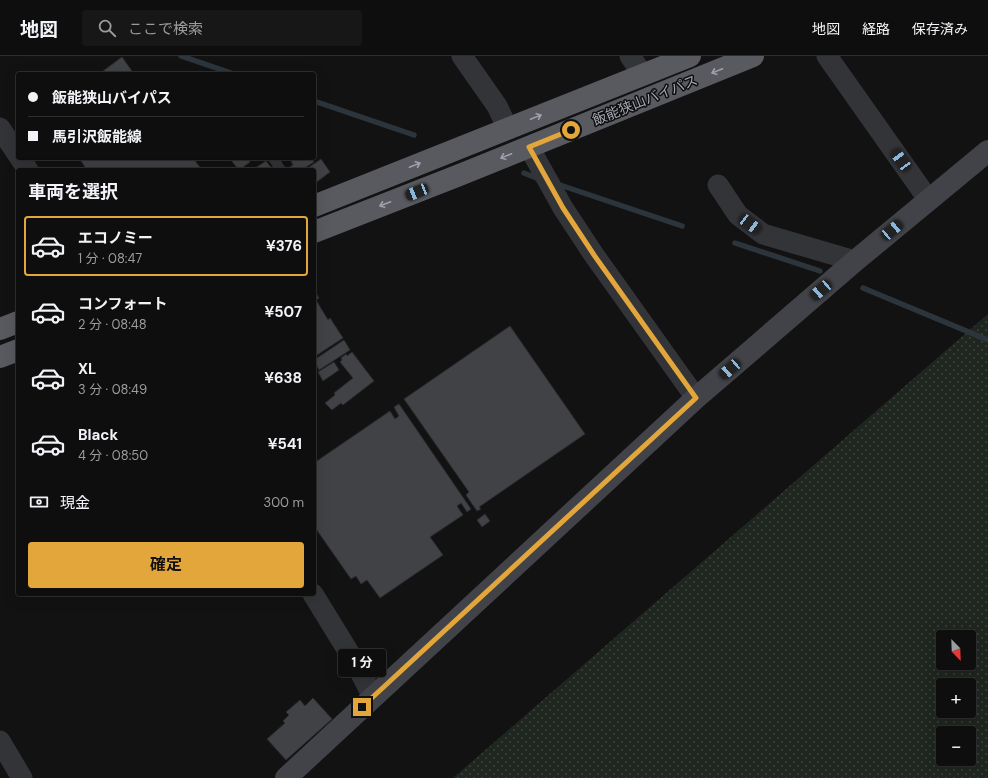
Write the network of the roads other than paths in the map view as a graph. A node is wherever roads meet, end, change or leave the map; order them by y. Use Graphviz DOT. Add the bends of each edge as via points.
graph roads {
  1 [pos="462,56"];
  2 [pos="630,56"];
  3 [pos="690,56"];
  4 [pos="753,56"];
  5 [pos="827,56"];
  6 [pos="643,75"];
  7 [pos="0,128"];
  8 [pos="508,128"];
  9 [pos="529,147"];
  10 [pos="988,151"];
  11 [pos="16,152"];
  12 [pos="718,185"];
  13 [pos="928,199"];
  14 [pos="316,205"];
  15 [pos="316,231"];
  16 [pos="855,261"];
  17 [pos="16,323"];
  18 [pos="0,329"];
  19 [pos="16,351"];
  20 [pos="0,357"];
  21 [pos="696,398"];
  22 [pos="314,596"];
  23 [pos="373,697"];
  24 [pos="0,741"];
  25 [pos="22,778"];
  26 [pos="286,778"];
  1 -- 8 [label="street" via="497,106"];
  2 -- 6 [label="street"];
  3 -- 6 [label="highway, 飯能狭山バイパス"];
  4 -- 9 [label="highway, 飯能狭山バイパス, one-way"];
  5 -- 13 [label="street"];
  8 -- 6 [label="highway, 飯能狭山バイパス, one-way"];
  7 -- 11 [label="street"];
  14 -- 8 [label="highway, 飯能狭山バイパス, one-way"];
  9 -- 15 [label="highway, 飯能狭山バイパス, one-way"];
  9 -- 21 [label="street" via="563,208 594,255"];
  10 -- 13 [label="main road"];
  12 -- 16 [label="street" via="738,215 763,234"];
  13 -- 16 [label="main road"];
  16 -- 21 [label="main road"];
  17 -- 18 [label="highway"];
  19 -- 20 [label="highway"];
  21 -- 23 [label="main road"];
  22 -- 23 [label="street"];
  23 -- 26 [label="main road"];
  24 -- 25 [label="street"];
}
